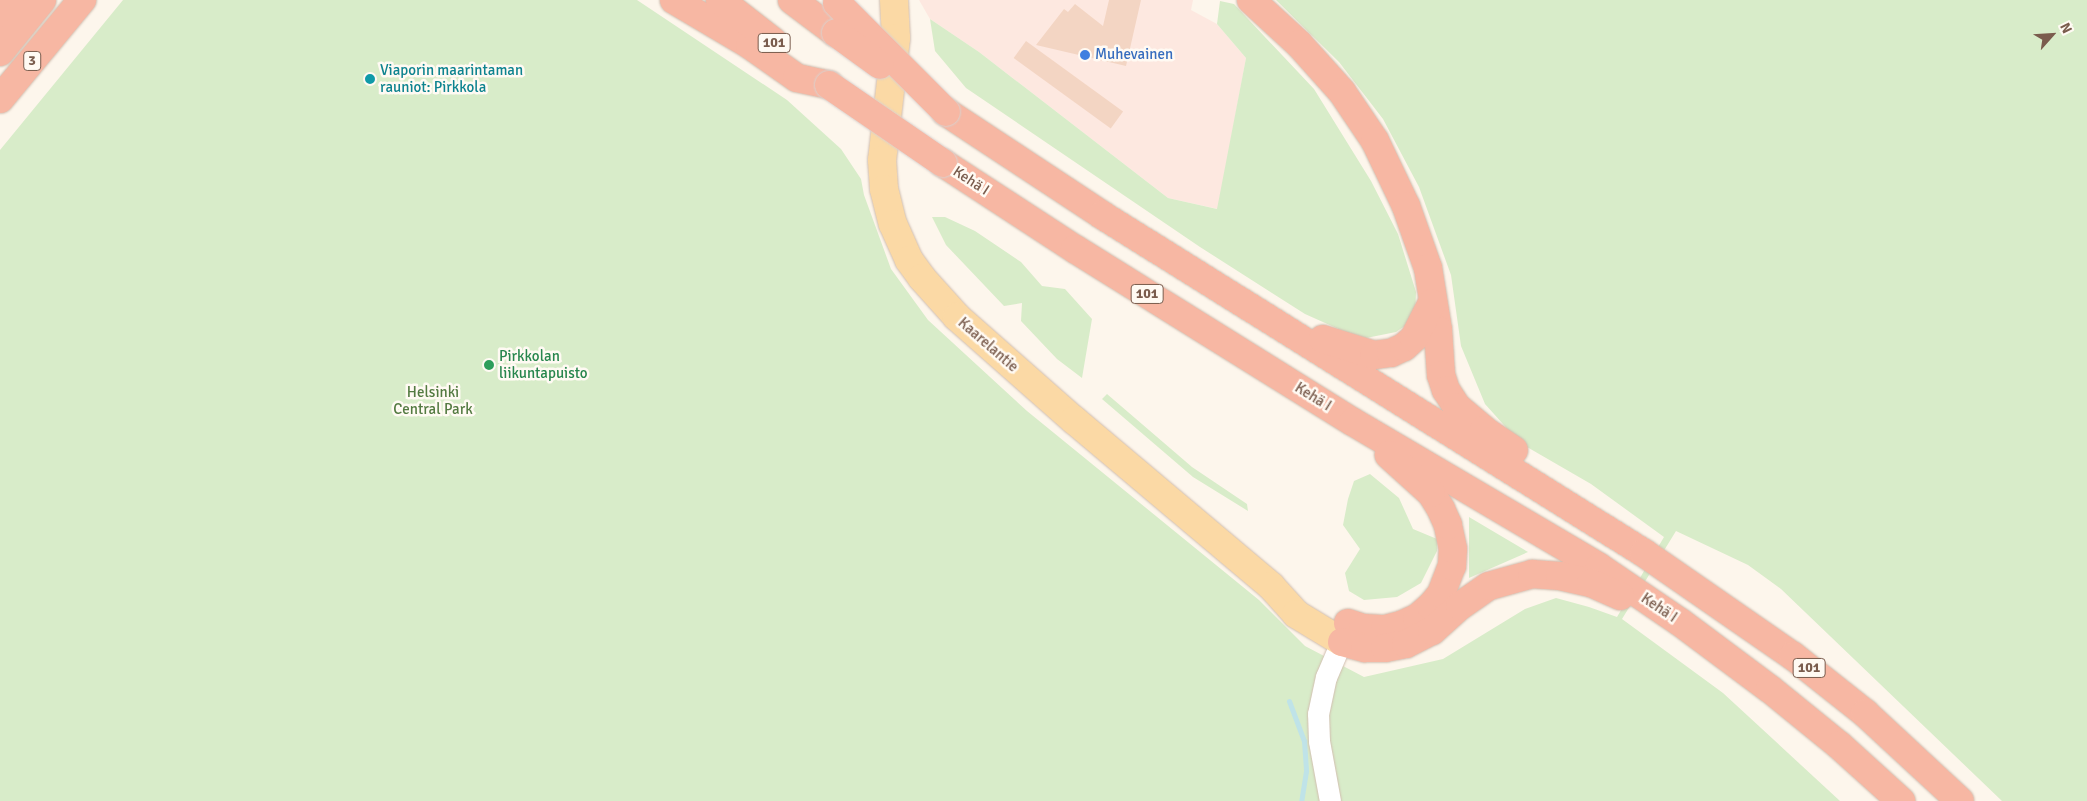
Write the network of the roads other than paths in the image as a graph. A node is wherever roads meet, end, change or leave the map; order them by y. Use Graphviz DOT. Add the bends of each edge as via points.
graph roads {
  1 [pos="13,0"];
  2 [pos="42,0"];
  3 [pos="82,0"];
  4 [pos="87,0"];
  5 [pos="674,0"];
  6 [pos="720,0"];
  7 [pos="792,0"];
  8 [pos="1252,0"];
  9 [pos="835,2"];
  10 [pos="892,4"];
  11 [pos="0,18"];
  12 [pos="61,26"];
  13 [pos="0,52"];
  14 [pos="829,85"];
  15 [pos="0,99"];
  16 [pos="946,112"];
  17 [pos="1432,303"];
  18 [pos="1260,313"];
  19 [pos="1353,422"];
  20 [pos="1644,553"];
  21 [pos="1680,622"];
  22 [pos="1345,632"];
  23 [pos="1330,801"];
  24 [pos="1901,801"];
  25 [pos="1960,801"];
  1 -- 11 [label="highway"];
  2 -- 13 [label="highway, 3"];
  3 -- 12 [label="highway, 3"];
  4 -- 12 [label="highway"];
  5 -- 14 [label="highway" via="750,45 797,78"];
  6 -- 14 [label="highway, Kehä I / 101"];
  7 -- 16 [label="highway, 101, bridge"];
  8 -- 17 [label="highway" via="1299,44 1342,92 1375,141 1406,206 1428,268"];
  9 -- 16 [label="highway, bridge"];
  10 -- 22 [label="main road, Kaarelantie" via="896,38 882,160 884,190 909,260 957,317 1270,586 1306,622"];
  12 -- 15 [label="highway, 3"];
  14 -- 19 [label="highway, Kehä I / 101, bridge" via="1075,249"];
  16 -- 18 [label="highway, 101" via="1102,215"];
  17 -- 18 [label="highway" via="1414,338 1391,353 1374,356"];
  17 -- 20 [label="highway" via="1438,330 1441,375 1457,407 1484,430 1557,480"];
  18 -- 20 [label="highway, 101"];
  19 -- 21 [label="highway, Kehä I / 101" via="1599,567"];
  19 -- 22 [label="highway" via="1431,493 1448,526 1453,549 1452,566 1441,594 1417,618 1385,629 1363,628"];
  20 -- 25 [label="highway, 101" via="1793,656 1865,712"];
  21 -- 22 [label="highway" via="1591,583 1532,574 1489,586 1432,631 1406,644 1365,648"];
  21 -- 24 [label="highway, Kehä I / 101" via="1800,714"];
  22 -- 23 [label="street" via="1326,677 1318,714 1319,741"];
}
